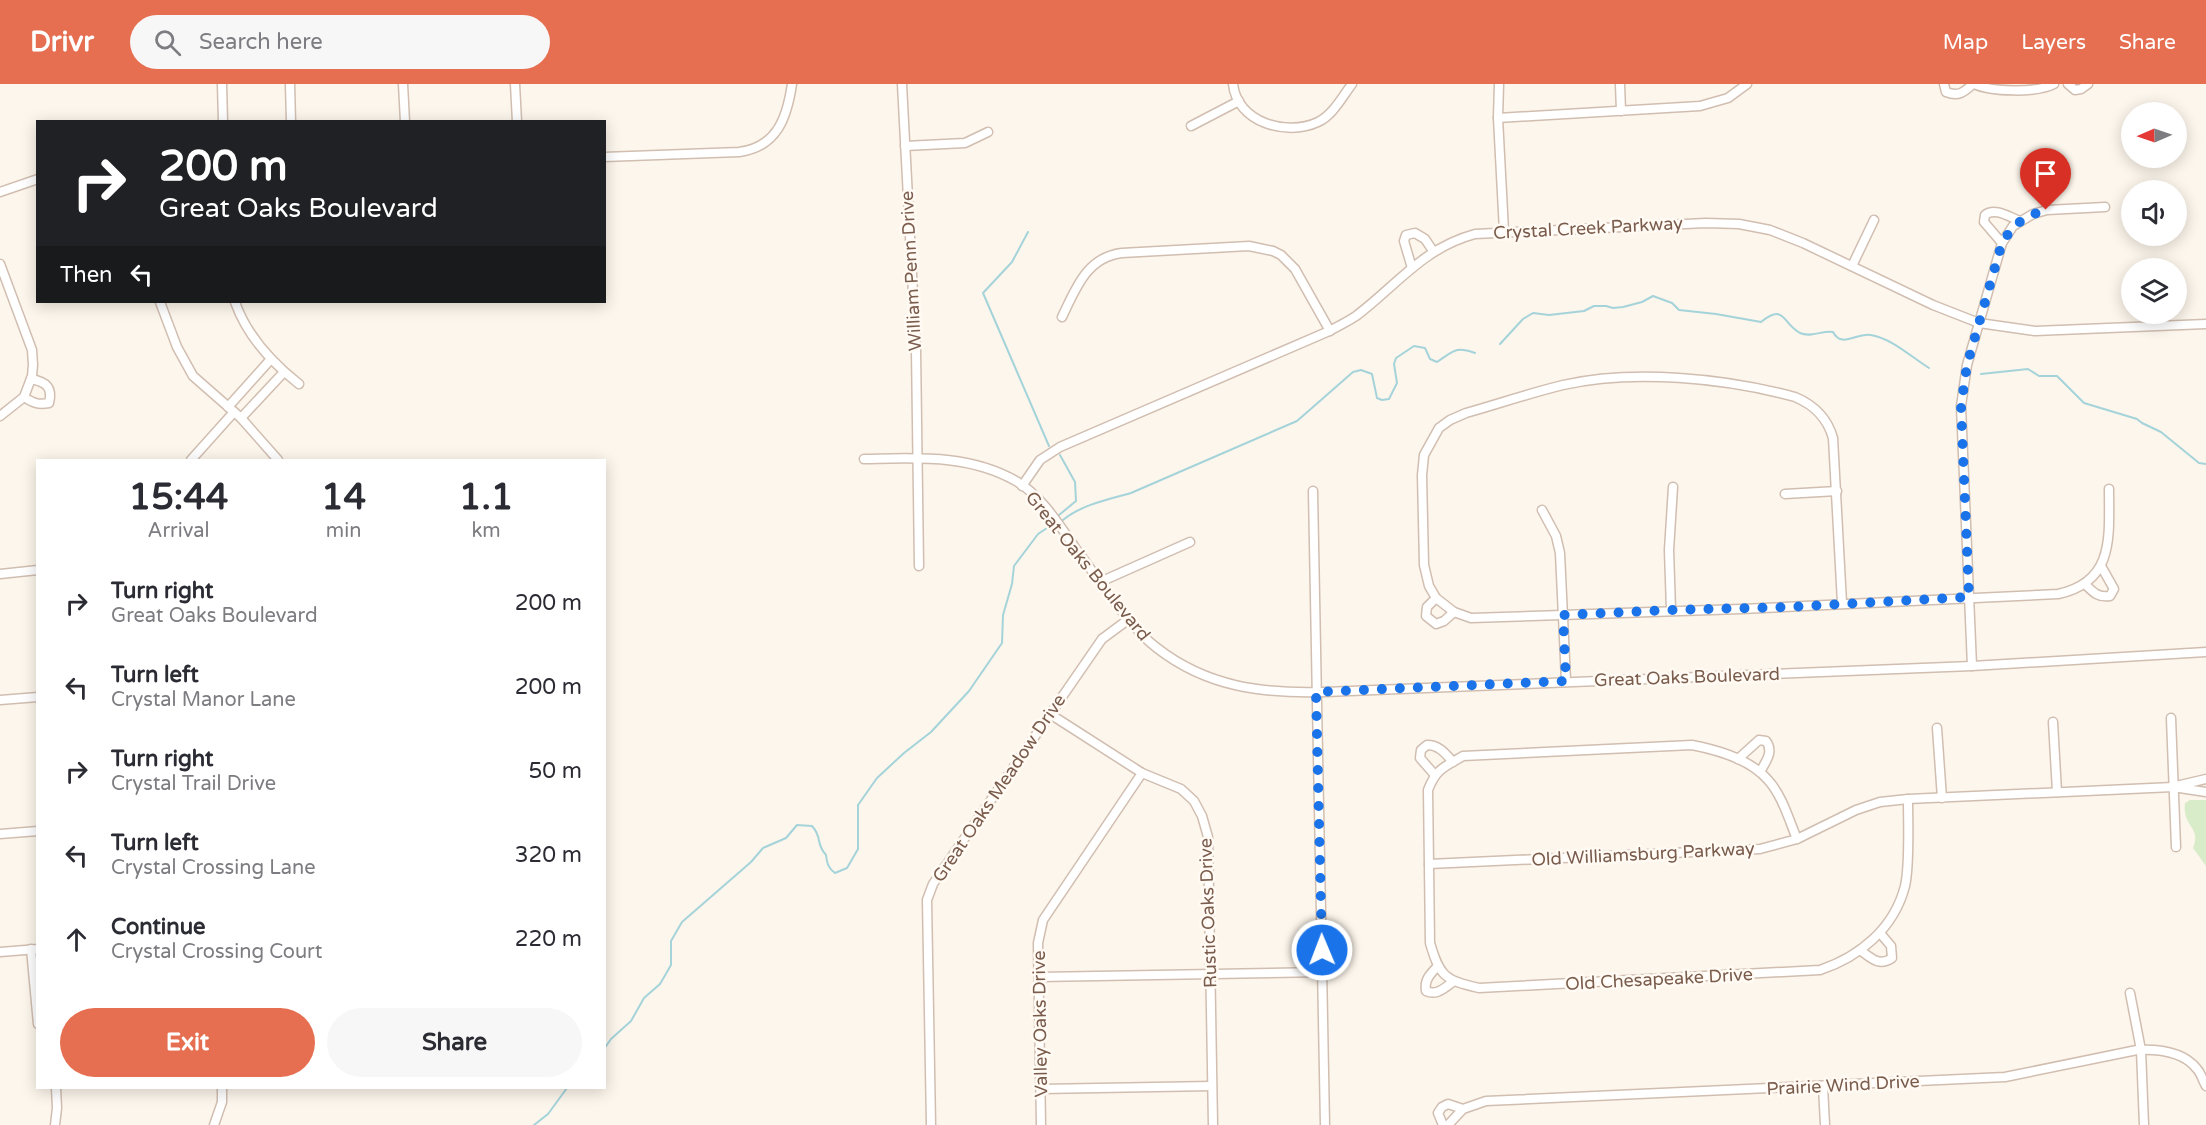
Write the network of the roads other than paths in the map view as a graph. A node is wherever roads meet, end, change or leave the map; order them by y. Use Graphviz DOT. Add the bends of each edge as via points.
graph roads {
  1 [pos="222,84"];
  2 [pos="290,84"];
  3 [pos="403,84"];
  4 [pos="515,84"];
  5 [pos="792,84"];
  6 [pos="902,84"];
  7 [pos="1233,84"];
  8 [pos="1352,84"];
  9 [pos="1499,84"];
  10 [pos="1620,84"];
  11 [pos="1747,84"];
  12 [pos="1944,84"];
  13 [pos="1974,84"];
  14 [pos="2054,84"];
  15 [pos="2068,84"];
  16 [pos="2088,84"];
  17 [pos="1239,101"];
  18 [pos="1621,111"];
  19 [pos="1498,118"];
  20 [pos="223,120"];
  21 [pos="291,120"];
  22 [pos="405,120"];
  23 [pos="517,120"];
  24 [pos="1191,126"];
  25 [pos="988,132"];
  26 [pos="905,146"];
  27 [pos="606,157"];
  28 [pos="36,180"];
  29 [pos="0,192"];
  30 [pos="2104,207"];
  31 [pos="1874,220"];
  32 [pos="2019,221"];
  33 [pos="1504,231"];
  34 [pos="2002,243"];
  35 [pos="1433,251"];
  36 [pos="0,264"];
  37 [pos="1852,266"];
  38 [pos="1412,268"];
  39 [pos="3,279"];
  40 [pos="160,303"];
  41 [pos="235,303"];
  42 [pos="1062,317"];
  43 [pos="1979,323"];
  44 [pos="2206,324"];
  45 [pos="1330,331"];
  46 [pos="271,359"];
  47 [pos="285,372"];
  48 [pos="31,380"];
  49 [pos="299,384"];
  50 [pos="24,397"];
  51 [pos="234,412"];
  52 [pos="0,416"];
  53 [pos="918,458"];
  54 [pos="192,459"];
  55 [pos="278,459"];
  56 [pos="864,459"];
  57 [pos="1022,486"];
  58 [pos="1673,487"];
  59 [pos="2109,489"];
  60 [pos="1313,491"];
  61 [pos="1837,491"];
  62 [pos="1785,494"];
  63 [pos="1542,510"];
  64 [pos="1190,543"];
  65 [pos="919,566"];
  66 [pos="2101,566"];
  67 [pos="36,570"];
  68 [pos="0,574"];
  69 [pos="1100,582"];
  70 [pos="2085,584"];
  71 [pos="1969,597"];
  72 [pos="1436,598"];
  73 [pos="1842,603"];
  74 [pos="1671,610"];
  75 [pos="1454,612"];
  76 [pos="1563,615"];
  77 [pos="1129,619"];
  78 [pos="2206,652"];
  79 [pos="1972,666"];
  80 [pos="1566,681"];
  81 [pos="1316,692"];
  82 [pos="36,697"];
  83 [pos="0,700"];
  84 [pos="1050,714"];
  85 [pos="2171,718"];
  86 [pos="2053,722"];
  87 [pos="1937,728"];
  88 [pos="1738,759"];
  89 [pos="1453,762"];
  90 [pos="1760,772"];
  91 [pos="1142,773"];
  92 [pos="1434,774"];
  93 [pos="2206,779"];
  94 [pos="2173,787"];
  95 [pos="2056,792"];
  96 [pos="2206,792"];
  97 [pos="1942,798"];
  98 [pos="1908,799"];
  99 [pos="36,831"];
  100 [pos="0,834"];
  101 [pos="1797,839"];
  102 [pos="2176,847"];
  103 [pos="1428,864"];
  104 [pos="1880,933"];
  105 [pos="34,949"];
  106 [pos="1860,950"];
  107 [pos="0,952"];
  108 [pos="1438,966"];
  109 [pos="1323,972"];
  110 [pos="1210,974"];
  111 [pos="1039,977"];
  112 [pos="1453,982"];
  113 [pos="36,986"];
  114 [pos="2130,993"];
  115 [pos="2141,1050"];
  116 [pos="1212,1086"];
  117 [pos="1823,1086"];
  118 [pos="2206,1086"];
  119 [pos="56,1089"];
  120 [pos="222,1089"];
  121 [pos="1041,1089"];
  122 [pos="1464,1110"];
  123 [pos="55,1125"];
  124 [pos="214,1125"];
  125 [pos="931,1125"];
  126 [pos="1041,1125"];
  127 [pos="1213,1125"];
  128 [pos="1325,1125"];
  129 [pos="1443,1125"];
  130 [pos="1448,1125"];
  131 [pos="1825,1125"];
  132 [pos="2144,1125"];
  1 -- 20 [label="street"];
  2 -- 21 [label="street"];
  3 -- 22 [label="street"];
  4 -- 23 [label="street"];
  5 -- 27 [label="street" via="788,110 778,129 755,150"];
  6 -- 26 [label="street, William Penn Drive"];
  7 -- 17 [label="street"];
  8 -- 17 [label="street" via="1319,122 1288,129 1267,125"];
  9 -- 19 [label="street"];
  10 -- 18 [label="street"];
  11 -- 18 [label="street" via="1728,98 1700,106"];
  12 -- 13 [label="street" via="1946,92 1954,95"];
  13 -- 14 [label="street" via="1985,89 2041,89"];
  15 -- 16 [label="street" via="2075,90"];
  17 -- 24 [label="street"];
  18 -- 19 [label="street"];
  19 -- 33 [label="street"];
  25 -- 26 [label="street" via="965,143"];
  26 -- 53 [label="street, William Penn Drive"];
  28 -- 29 [label="street"];
  30 -- 32 [label="street" via="2046,210"];
  31 -- 37 [label="street"];
  32 -- 34 [label="street"];
  32 -- 34 [label="street" via="1995,212 1985,215 1984,222"];
  33 -- 35 [label="street, Crystal Creek Parkway" via="1461,237"];
  33 -- 37 [label="street, Crystal Creek Parkway" via="1739,224 1770,230"];
  34 -- 43 [label="street"];
  35 -- 38 [label="street, Crystal Creek Parkway"];
  35 -- 38 [label="street" via="1414,232 1406,235 1404,241"];
  36 -- 39 [label="street"];
  37 -- 43 [label="street, Crystal Creek Parkway"];
  38 -- 45 [label="street, Crystal Creek Parkway" via="1356,316"];
  39 -- 48 [label="street" via="32,350"];
  40 -- 51 [label="street" via="193,376"];
  41 -- 46 [label="street" via="242,321"];
  42 -- 45 [label="street" via="1088,269 1104,257 1122,252 1258,247 1281,255 1295,268"];
  43 -- 44 [label="street, Crystal Creek Parkway" via="2035,331"];
  43 -- 71 [label="street" via="1964,378 1961,406"];
  45 -- 57 [label="street, Crystal Creek Parkway" via="1060,447 1040,460"];
  46 -- 47 [label="street"];
  46 -- 51 [label="street"];
  47 -- 49 [label="street"];
  47 -- 51 [label="street"];
  48 -- 50 [label="street"];
  48 -- 50 [label="street" via="50,388 49,403 40,405"];
  50 -- 52 [label="street"];
  51 -- 54 [label="street"];
  51 -- 55 [label="street"];
  53 -- 56 [label="street, Great Oaks Boulevard"];
  53 -- 57 [label="street, Great Oaks Boulevard" via="970,462"];
  53 -- 65 [label="street, William Penn Drive"];
  57 -- 69 [label="street, Great Oaks Boulevard" via="1038,499"];
  58 -- 74 [label="street" via="1668,550"];
  59 -- 66 [label="street" via="2108,544"];
  60 -- 81 [label="street"];
  61 -- 62 [label="street"];
  61 -- 72 [label="street" via="1830,427 1814,408 1795,397 1699,379 1620,378 1562,386 1466,413 1439,428 1430,442 1424,454 1422,475 1424,565"];
  61 -- 73 [label="street"];
  63 -- 76 [label="street" via="1558,543"];
  64 -- 69 [label="street"];
  66 -- 70 [label="street"];
  66 -- 70 [label="street" via="2114,590 2110,596 2101,597"];
  67 -- 68 [label="street"];
  69 -- 77 [label="street, Great Oaks Boulevard"];
  70 -- 71 [label="street" via="2058,594"];
  71 -- 73 [label="street"];
  71 -- 79 [label="street"];
  72 -- 75 [label="street"];
  72 -- 75 [label="street" via="1428,607 1426,616 1430,621 1436,624"];
  73 -- 74 [label="street"];
  74 -- 76 [label="street"];
  75 -- 76 [label="street" via="1479,618"];
  76 -- 80 [label="street"];
  77 -- 81 [label="street, Great Oaks Boulevard" via="1155,647 1187,669 1226,684 1265,692"];
  77 -- 84 [label="street, Great Oaks Meadow Drive" via="1102,639"];
  78 -- 79 [label="street, Great Oaks Boulevard"];
  79 -- 80 [label="street, Great Oaks Boulevard"];
  80 -- 81 [label="street, Great Oaks Boulevard"];
  81 -- 109 [label="street"];
  82 -- 83 [label="street"];
  84 -- 91 [label="street, Rustic Oaks Drive"];
  84 -- 125 [label="street, Great Oaks Meadow Drive" via="933,884 927,900"];
  85 -- 94 [label="street"];
  86 -- 95 [label="street"];
  87 -- 97 [label="street"];
  88 -- 89 [label="street" via="1692,745 1463,756"];
  88 -- 90 [label="street"];
  88 -- 90 [label="street" via="1759,740 1766,741 1770,753"];
  89 -- 92 [label="street"];
  89 -- 92 [label="street" via="1440,748 1427,745 1420,758"];
  90 -- 101 [label="street" via="1775,790"];
  91 -- 110 [label="street, Rustic Oaks Drive" via="1181,789 1202,816 1208,837"];
  91 -- 111 [label="street, Valley Oaks Drive" via="1043,920 1038,943"];
  92 -- 103 [label="street" via="1428,790"];
  93 -- 94 [label="street, Old Williamsburg Parkway"];
  94 -- 95 [label="street, Old Williamsburg Parkway"];
  94 -- 96 [label="street, Old Williamsburg Parkway"];
  94 -- 102 [label="street"];
  95 -- 97 [label="street, Old Williamsburg Parkway"];
  97 -- 98 [label="street, Old Williamsburg Parkway"];
  98 -- 101 [label="street, Old Williamsburg Parkway" via="1856,810"];
  98 -- 104 [label="street, Old Chesapeake Drive" via="1905,886 1893,915"];
  99 -- 100 [label="street"];
  101 -- 103 [label="street, Old Williamsburg Parkway" via="1760,849"];
  103 -- 108 [label="street" via="1430,943"];
  104 -- 106 [label="street, Old Chesapeake Drive"];
  104 -- 106 [label="street" via="1891,946 1892,958 1877,962"];
  105 -- 107 [label="street"];
  105 -- 113 [label="street"];
  106 -- 112 [label="street, Old Chesapeake Drive" via="1839,964 1799,972 1479,988"];
  108 -- 112 [label="street"];
  108 -- 112 [label="street" via="1425,984 1426,991 1440,992"];
  109 -- 110 [label="street"];
  109 -- 128 [label="street"];
  110 -- 111 [label="street"];
  110 -- 116 [label="street, Rustic Oaks Drive"];
  111 -- 121 [label="street, Valley Oaks Drive"];
  114 -- 115 [label="street"];
  115 -- 117 [label="street, Prairie Wind Drive" via="2005,1077"];
  115 -- 118 [label="street, Prairie Wind Drive" via="2166,1051 2183,1058 2196,1068"];
  115 -- 132 [label="street"];
  116 -- 121 [label="street"];
  116 -- 127 [label="street, Rustic Oaks Drive"];
  117 -- 122 [label="street, Prairie Wind Drive" via="1486,1101"];
  117 -- 131 [label="street"];
  119 -- 123 [label="street"];
  120 -- 124 [label="street"];
  121 -- 126 [label="street, Valley Oaks Drive"];
  122 -- 129 [label="street, Prairie Wind Drive" via="1448,1104 1442,1107 1438,1113"];
  122 -- 130 [label="street, Prairie Wind Drive"];
}
